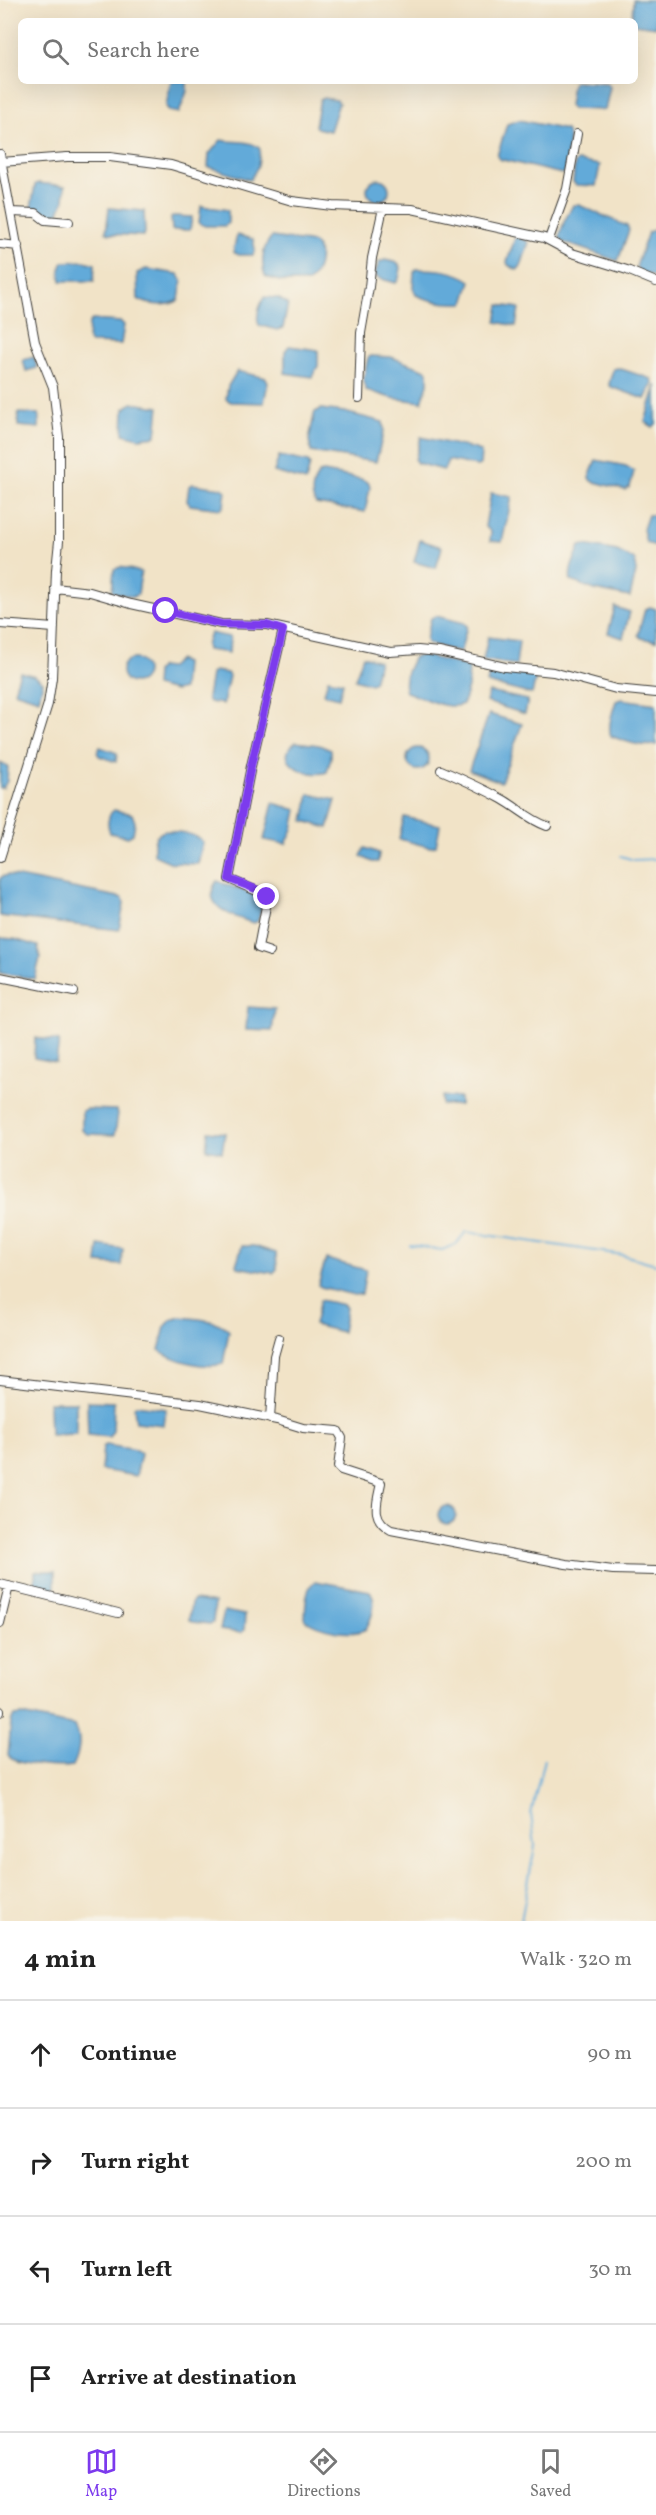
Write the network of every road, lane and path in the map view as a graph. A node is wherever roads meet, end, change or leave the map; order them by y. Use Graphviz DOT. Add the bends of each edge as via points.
graph roads {
  1 [pos="577,134"];
  2 [pos="1,158"];
  3 [pos="383,208"];
  4 [pos="11,213"];
  5 [pos="69,222"];
  6 [pos="549,239"];
  7 [pos="0,244"];
  8 [pos="18,246"];
  9 [pos="656,282"];
  10 [pos="359,398"];
  11 [pos="55,588"];
  12 [pos="0,624"];
  13 [pos="54,628"];
  14 [pos="283,630"];
  15 [pos="656,693"];
  16 [pos="441,770"];
  17 [pos="547,826"];
  18 [pos="0,858"];
  19 [pos="270,952"];
  20 [pos="0,976"];
  21 [pos="74,992"];
  22 [pos="279,1338"];
  23 [pos="0,1380"];
  24 [pos="270,1419"];
  25 [pos="656,1572"];
  26 [pos="5,1585"];
  27 [pos="118,1613"];
  28 [pos="0,1623"];
  1 -- 6 [label="street" via="567,189"];
  2 -- 3 [label="street" via="146,160 292,201"];
  2 -- 4 [label="street"];
  3 -- 6 [label="street" via="421,211"];
  3 -- 10 [label="street" via="361,333"];
  4 -- 5 [label="street" via="36,213 52,222"];
  4 -- 8 [label="street"];
  6 -- 9 [label="street" via="572,253"];
  7 -- 8 [label="street"];
  8 -- 11 [label="street" via="35,342 52,387 59,437"];
  11 -- 13 [label="street"];
  11 -- 14 [label="street" via="90,592 221,624 267,625"];
  12 -- 13 [label="street"];
  13 -- 18 [label="street" via="48,704"];
  14 -- 15 [label="street" via="390,652 439,652 496,666 553,672 616,689"];
  14 -- 19 [label="street" via="229,879 266,895 258,948"];
  16 -- 17 [label="street"];
  20 -- 21 [label="street"];
  22 -- 24 [label="street"];
  23 -- 24 [label="street" via="200,1404"];
  24 -- 25 [label="street" via="303,1428 338,1431 342,1438 338,1467 381,1483 377,1517 391,1530 566,1564"];
  26 -- 27 [label="street"];
  26 -- 28 [label="street"];
}
